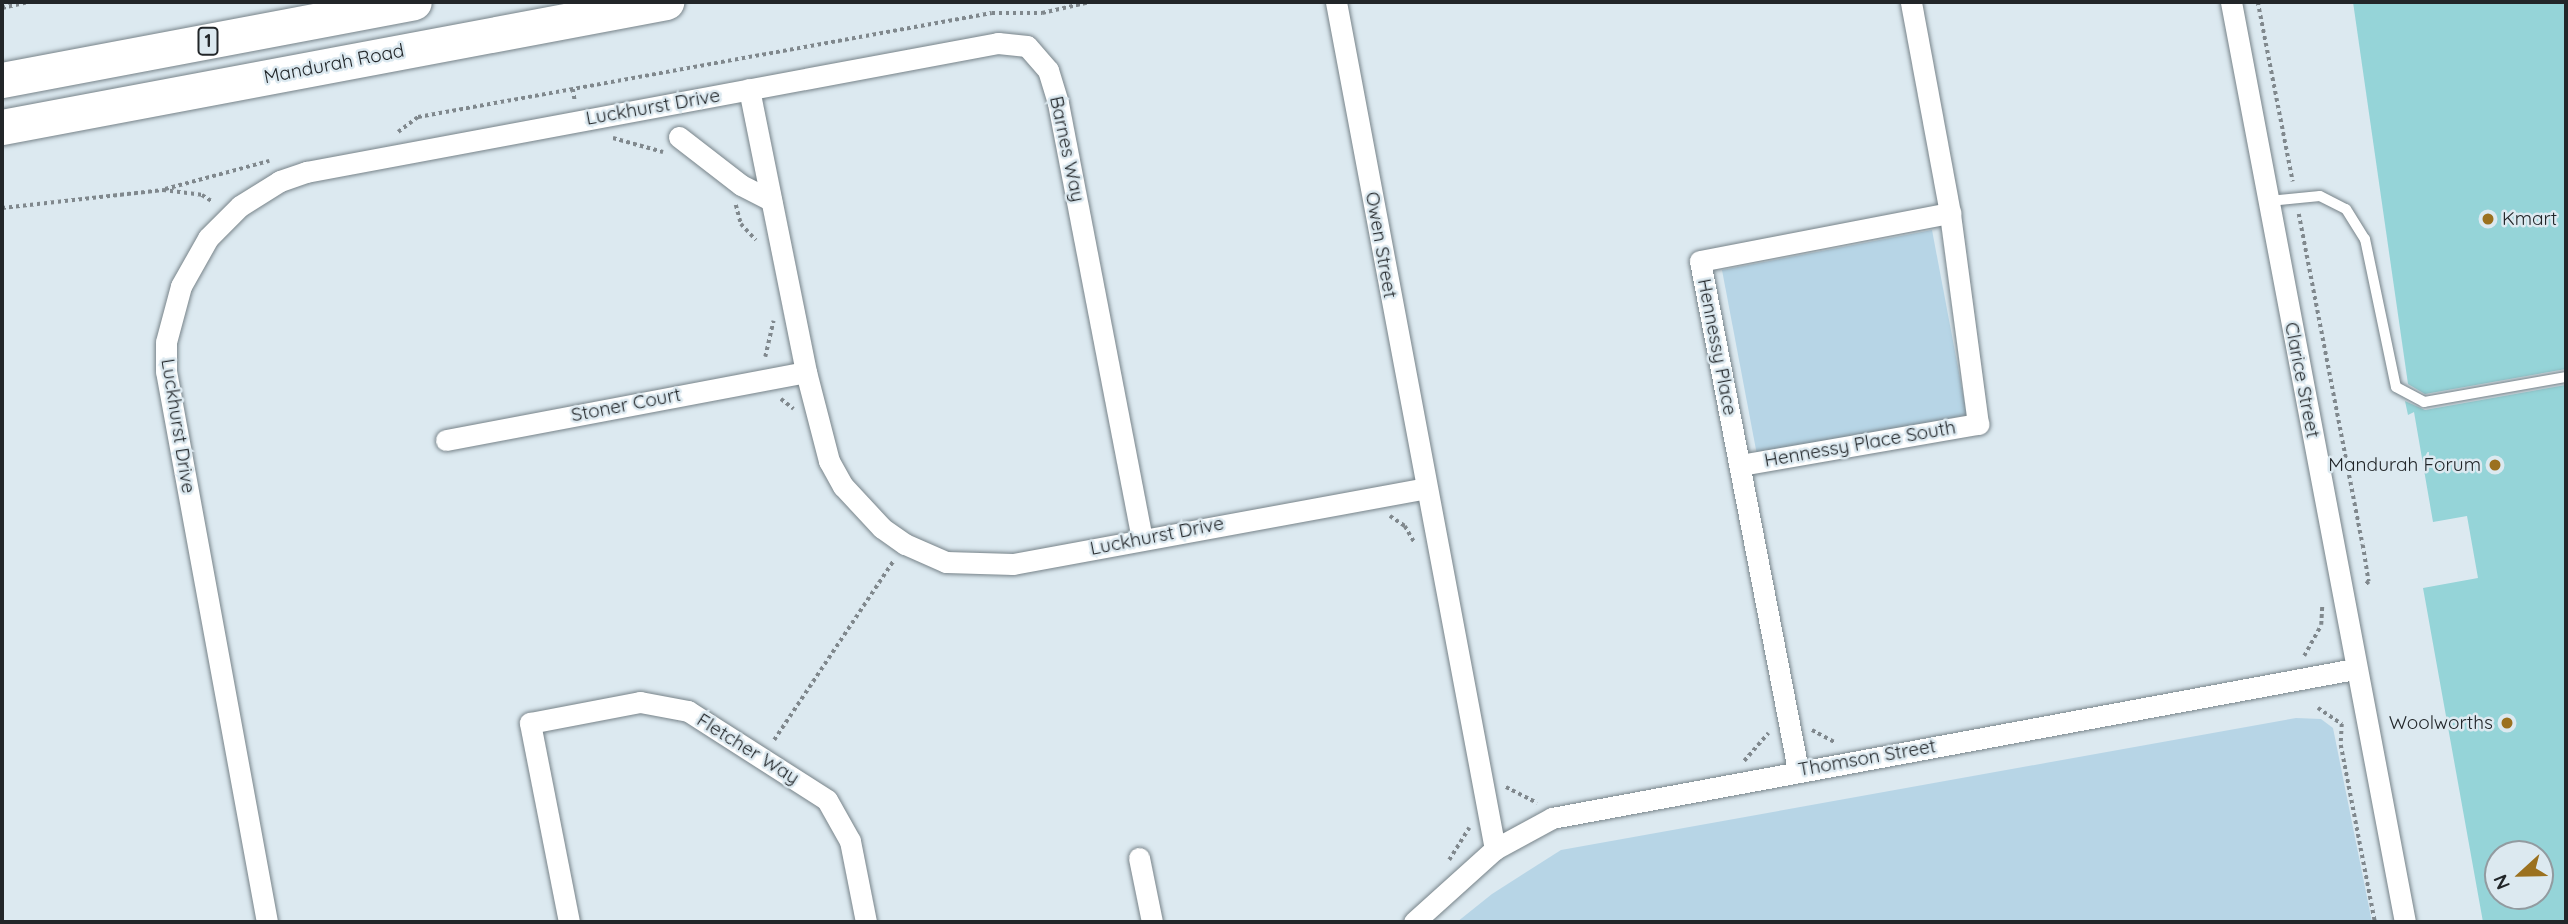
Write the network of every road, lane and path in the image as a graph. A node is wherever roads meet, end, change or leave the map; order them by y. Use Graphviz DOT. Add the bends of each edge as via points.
graph roads {
  1 [pos="29,2"];
  2 [pos="414,2"];
  3 [pos="666,2"];
  4 [pos="1090,2"];
  5 [pos="1336,2"];
  6 [pos="1911,2"];
  7 [pos="2231,2"];
  8 [pos="2,8"];
  9 [pos="2,80"];
  10 [pos="573,89"];
  11 [pos="749,89"];
  12 [pos="114,105"];
  13 [pos="579,121"];
  14 [pos="2,127"];
  15 [pos="608,136"];
  16 [pos="389,139"];
  17 [pos="674,145"];
  18 [pos="2,148"];
  19 [pos="273,160"];
  20 [pos="163,190"];
  21 [pos="727,195"];
  22 [pos="771,200"];
  23 [pos="2269,201"];
  24 [pos="2,208"];
  25 [pos="1950,213"];
  26 [pos="223,219"];
  27 [pos="760,244"];
  28 [pos="776,308"];
  29 [pos="806,372"];
  30 [pos="2566,377"];
  31 [pos="754,381"];
  32 [pos="797,422"];
  33 [pos="446,440"];
  34 [pos="1740,464"];
  35 [pos="1426,488"];
  36 [pos="1377,515"];
  37 [pos="1142,539"];
  38 [pos="1416,545"];
  39 [pos="898,553"];
  40 [pos="2354,669"];
  41 [pos="2318,708"];
  42 [pos="762,758"];
  43 [pos="1798,770"];
  44 [pos="1468,815"];
  45 [pos="1495,849"];
  46 [pos="1139,858"];
  47 [pos="1443,870"];
  48 [pos="267,922"];
  49 [pos="569,922"];
  50 [pos="866,922"];
  51 [pos="1152,922"];
  52 [pos="1414,922"];
  53 [pos="2375,922"];
  54 [pos="2405,922"];
  1 -- 8 [label="path"];
  2 -- 9 [label="highway, 1"];
  3 -- 12 [label="highway, Mandurah Road"];
  4 -- 10 [label="path" via="1042,13 992,13"];
  5 -- 35 [label="street, Owen Street"];
  6 -- 25 [label="street"];
  7 -- 23 [label="street, Clarice Street"];
  10 -- 13 [label="path"];
  10 -- 16 [label="path" via="418,117"];
  11 -- 13 [label="street, Luckhurst Drive"];
  11 -- 22 [label="street, Luckhurst Drive"];
  11 -- 37 [label="street, Barnes Way" via="998,43 1027,46 1048,70 1059,103"];
  12 -- 14 [label="highway, Mandurah Road"];
  12 -- 18 [label="highway"];
  13 -- 26 [label="street, Luckhurst Drive" via="306,172 279,181"];
  15 -- 17 [label="path"];
  17 -- 22 [label="street, Luckhurst Drive"];
  19 -- 20 [label="path"];
  20 -- 24 [label="path"];
  20 -- 26 [label="path" via="202,195 218,206"];
  21 -- 27 [label="path" via="737,205 741,224"];
  22 -- 29 [label="street, Luckhurst Drive"];
  23 -- 30 [label="lane" via="2320,197 2346,208 2365,239 2396,387 2424,402"];
  23 -- 40 [label="street, Clarice Street"];
  25 -- 34 [label="street, Hennessy Place South" via="1978,424"];
  25 -- 34 [label="street, Hennessy Place" via="1700,261"];
  26 -- 48 [label="street, Luckhurst Drive" via="181,286 166,342 166,371"];
  28 -- 31 [label="path" via="767,355 751,365"];
  29 -- 31 [label="street, Stoner Court"];
  29 -- 39 [label="street, Luckhurst Drive" via="820,432 838,478"];
  31 -- 32 [label="path" via="757,398 779,398 793,409"];
  31 -- 33 [label="street, Stoner Court"];
  34 -- 43 [label="street, Hennessy Place"];
  35 -- 37 [label="street, Luckhurst Drive"];
  35 -- 45 [label="street"];
  36 -- 38 [label="path" via="1388,515 1405,526"];
  37 -- 39 [label="street, Luckhurst Drive" via="1013,564 978,566"];
  39 -- 42 [label="path"];
  40 -- 43 [label="street, Thomson Street"];
  40 -- 54 [label="street, Clarice Street"];
  41 -- 53 [label="path" via="2342,724 2341,745"];
  42 -- 49 [label="street, Fletcher Way" via="688,711 640,702 530,723"];
  42 -- 50 [label="street, Fletcher Way" via="827,800 850,841"];
  43 -- 45 [label="street, Thomson Street" via="1552,818"];
  44 -- 47 [label="path" via="1469,828"];
  45 -- 52 [label="street, Thomson Street"];
  46 -- 51 [label="street"];
}
